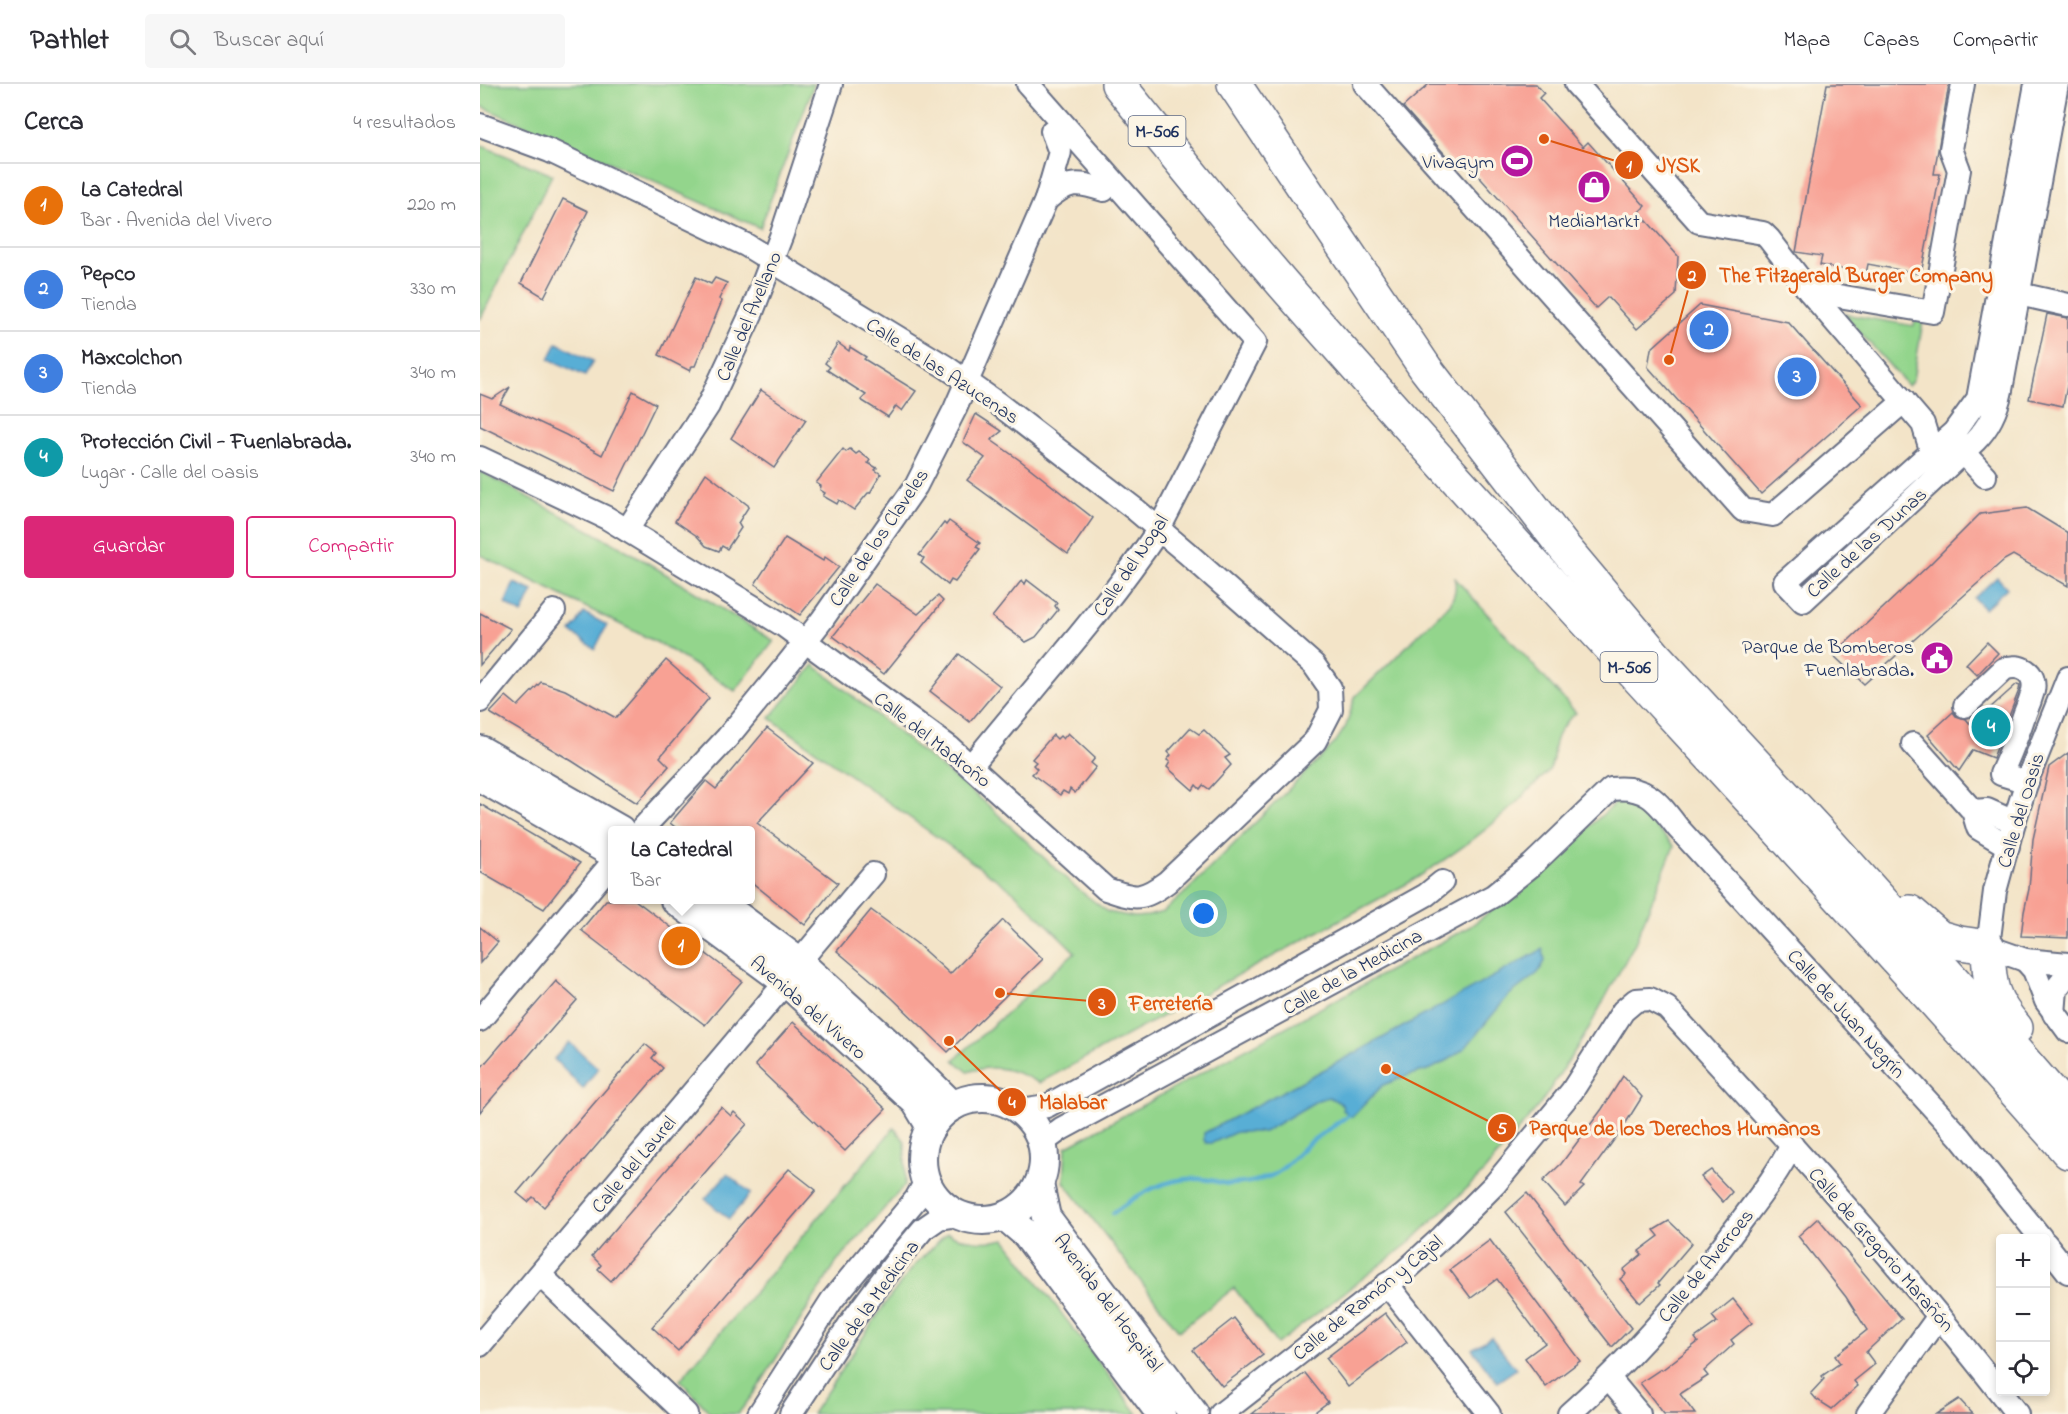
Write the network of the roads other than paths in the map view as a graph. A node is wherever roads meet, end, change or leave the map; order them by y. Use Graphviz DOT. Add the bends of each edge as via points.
graph roads {
  1 [pos="831,84"];
  2 [pos="1011,84"];
  3 [pos="1028,84"];
  4 [pos="1100,84"];
  5 [pos="1118,84"];
  6 [pos="1234,84"];
  7 [pos="1365,84"];
  8 [pos="1576,84"];
  9 [pos="1963,84"];
  10 [pos="2036,84"];
  11 [pos="2057,84"];
  12 [pos="480,125"];
  13 [pos="1052,131"];
  14 [pos="1196,178"];
  15 [pos="1104,190"];
  16 [pos="1046,200"];
  17 [pos="772,261"];
  18 [pos="1809,291"];
  19 [pos="2019,294"];
  20 [pos="2068,305"];
  21 [pos="1252,348"];
  22 [pos="966,381"];
  23 [pos="1904,401"];
  24 [pos="1963,452"];
  25 [pos="1932,453"];
  26 [pos="480,458"];
  27 [pos="1986,476"];
  28 [pos="1158,529"];
  29 [pos="627,530"];
  30 [pos="554,611"];
  31 [pos="805,641"];
  32 [pos="2068,678"];
  33 [pos="480,701"];
  34 [pos="1965,706"];
  35 [pos="1331,710"];
  36 [pos="2058,728"];
  37 [pos="1913,744"];
  38 [pos="480,750"];
  39 [pos="971,766"];
  40 [pos="480,777"];
  41 [pos="2026,782"];
  42 [pos="1646,793"];
  43 [pos="1973,811"];
  44 [pos="2014,822"];
  45 [pos="611,826"];
  46 [pos="646,826"];
  47 [pos="1829,843"];
  48 [pos="2008,846"];
  49 [pos="608,851"];
  50 [pos="608,868"];
  51 [pos="873,874"];
  52 [pos="1442,882"];
  53 [pos="682,904"];
  54 [pos="720,904"];
  55 [pos="1988,947"];
  56 [pos="2025,960"];
  57 [pos="2068,964"];
  58 [pos="792,972"];
  59 [pos="2068,974"];
  60 [pos="1636,1000"];
  61 [pos="480,1020"];
  62 [pos="2061,1023"];
  63 [pos="2068,1087"];
  64 [pos="953,1106"];
  65 [pos="1020,1110"];
  66 [pos="2068,1112"];
  67 [pos="931,1127"];
  68 [pos="1042,1143"];
  69 [pos="1792,1145"];
  70 [pos="2068,1152"];
  71 [pos="926,1181"];
  72 [pos="1039,1184"];
  73 [pos="958,1215"];
  74 [pos="1005,1216"];
  75 [pos="2037,1234"];
  76 [pos="2050,1249"];
  77 [pos="2068,1272"];
  78 [pos="540,1275"];
  79 [pos="1387,1284"];
  80 [pos="1940,1316"];
  81 [pos="480,1345"];
  82 [pos="1609,1378"];
  83 [pos="686,1414"];
  84 [pos="759,1414"];
  85 [pos="791,1414"];
  86 [pos="1161,1414"];
  87 [pos="1194,1414"];
  88 [pos="1221,1414"];
  89 [pos="1489,1414"];
  90 [pos="1569,1414"];
  91 [pos="1639,1414"];
  92 [pos="1868,1414"];
  93 [pos="2018,1414"];
  1 -- 17 [label="street, Calle del Avellano"];
  2 -- 13 [label="street"];
  3 -- 21 [label="street"];
  4 -- 14 [label="highway" via="1147,141"];
  5 -- 14 [label="highway, M-506"];
  6 -- 47 [label="highway, M-506" via="1426,369 1562,544 1656,657"];
  7 -- 23 [label="street" via="1743,510 1773,515"];
  8 -- 18 [label="street" via="1699,222 1762,233"];
  9 -- 18 [label="street" via="1951,149 1959,170 1933,312"];
  10 -- 25 [label="street, Calle de las Dunas" via="1978,399 1954,432"];
  11 -- 19 [label="street, Calle de las Dunas"];
  12 -- 17 [label="street, Calle de las Azucenas" via="550,151"];
  13 -- 15 [label="street"];
  13 -- 16 [label="street, Calle de los Claveles" via="1060,152"];
  14 -- 70 [label="highway, M-506" via="1280,280 1472,498"];
  15 -- 16 [label="street" via="1087,184 1064,185"];
  15 -- 21 [label="street"];
  16 -- 22 [label="street, Calle de los Claveles"];
  17 -- 22 [label="street, Calle de las Azucenas"];
  17 -- 29 [label="street, Calle del Avellano" via="708,406"];
  18 -- 23 [label="street"];
  19 -- 20 [label="street"];
  19 -- 24 [label="street, Calle de las Dunas" via="1998,405 1985,431"];
  21 -- 28 [label="street, Calle del Nogal"];
  22 -- 28 [label="street, Calle de las Azucenas"];
  22 -- 31 [label="street, Calle de los Claveles" via="916,486"];
  23 -- 25 [label="street" via="1923,424"];
  24 -- 25 [label="street, Calle de las Dunas" via="1803,601 1785,582"];
  24 -- 27 [label="street"];
  26 -- 29 [label="street, Calle del Madroño"];
  28 -- 35 [label="street, Calle de las Azucenas" via="1314,665 1330,688"];
  28 -- 39 [label="street, Calle del Nogal" via="1081,636"];
  29 -- 31 [label="street, Calle del Madroño"];
  30 -- 33 [label="street"];
  31 -- 39 [label="street, Calle del Madroño"];
  31 -- 46 [label="street, Calle de los Claveles" via="727,738"];
  32 -- 36 [label="street, Calle del Oasis"];
  34 -- 41 [label="street" via="2004,669 2012,666 2028,671 2033,690 2001,774"];
  35 -- 39 [label="street, Calle del Madroño" via="1315,741 1148,896 1129,897 1106,889"];
  36 -- 41 [label="street, Calle del Oasis"];
  37 -- 43 [label="street"];
  38 -- 45 [label="main road"];
  40 -- 49 [label="main road"];
  41 -- 44 [label="street, Calle del Oasis"];
  42 -- 68 [label="street, Calle de la Medicina" via="1629,787 1611,789 1532,865 1493,896"];
  42 -- 75 [label="street, Calle de Juan Negrín" via="1960,1137"];
  43 -- 44 [label="street" via="1987,810"];
  43 -- 48 [label="street" via="1978,828"];
  44 -- 48 [label="street, Calle del Oasis"];
  47 -- 55 [label="highway" via="1939,937"];
  47 -- 66 [label="highway, M-506"];
  48 -- 55 [label="street, Calle del Oasis" via="1995,891"];
  50 -- 61 [label="street"];
  51 -- 58 [label="street, Calle del Laurel"];
  52 -- 65 [label="street, Calle de la Medicina" via="1426,895 1047,1106"];
  53 -- 58 [label="main road, Avenida del Vivero"];
  54 -- 58 [label="main road, Avenida del Vivero"];
  55 -- 56 [label="street"];
  55 -- 63 [label="highway" via="1994,996"];
  56 -- 57 [label="street"];
  56 -- 62 [label="street"];
  58 -- 64 [label="main road, Avenida del Vivero"];
  58 -- 67 [label="main road, Avenida del Vivero" via="916,1102"];
  58 -- 78 [label="street, Calle del Laurel"];
  59 -- 62 [label="street" via="2056,989"];
  60 -- 69 [label="street, Calle de Gregorio Marañón" via="1650,999 1667,1008"];
  60 -- 79 [label="street, Calle de Ramón y Cajal" via="1623,1011 1572,1091 1495,1184 1442,1238"];
  64 -- 65 [label="main road" via="984,1098"];
  64 -- 67 [label="main road"];
  65 -- 68 [label="main road" via="1038,1131"];
  67 -- 71 [label="main road" via="922,1158"];
  68 -- 72 [label="main road" via="1044,1160"];
  69 -- 80 [label="street, Calle de Gregorio Marañón"];
  69 -- 82 [label="street, Calle de Averroes" via="1780,1169 1697,1282"];
  71 -- 73 [label="main road" via="939,1201"];
  71 -- 84 [label="street" via="916,1199 832,1300"];
  72 -- 74 [label="main road" via="1025,1203"];
  72 -- 87 [label="main road, Avenida del Hospital" via="1046,1217"];
  73 -- 74 [label="main road" via="982,1220"];
  73 -- 85 [label="street, Calle de la Medicina" via="939,1218 923,1229 901,1255"];
  74 -- 86 [label="main road, Avenida del Hospital" via="1026,1234"];
  76 -- 77 [label="street"];
  78 -- 81 [label="street, Calle del Laurel"];
  78 -- 83 [label="street"];
  79 -- 88 [label="street, Calle de Ramón y Cajal"];
  79 -- 89 [label="street"];
  80 -- 92 [label="street"];
  80 -- 93 [label="street, Calle de Gregorio Marañón"];
  82 -- 90 [label="street, Calle de Averroes"];
  82 -- 91 [label="street"];
}
